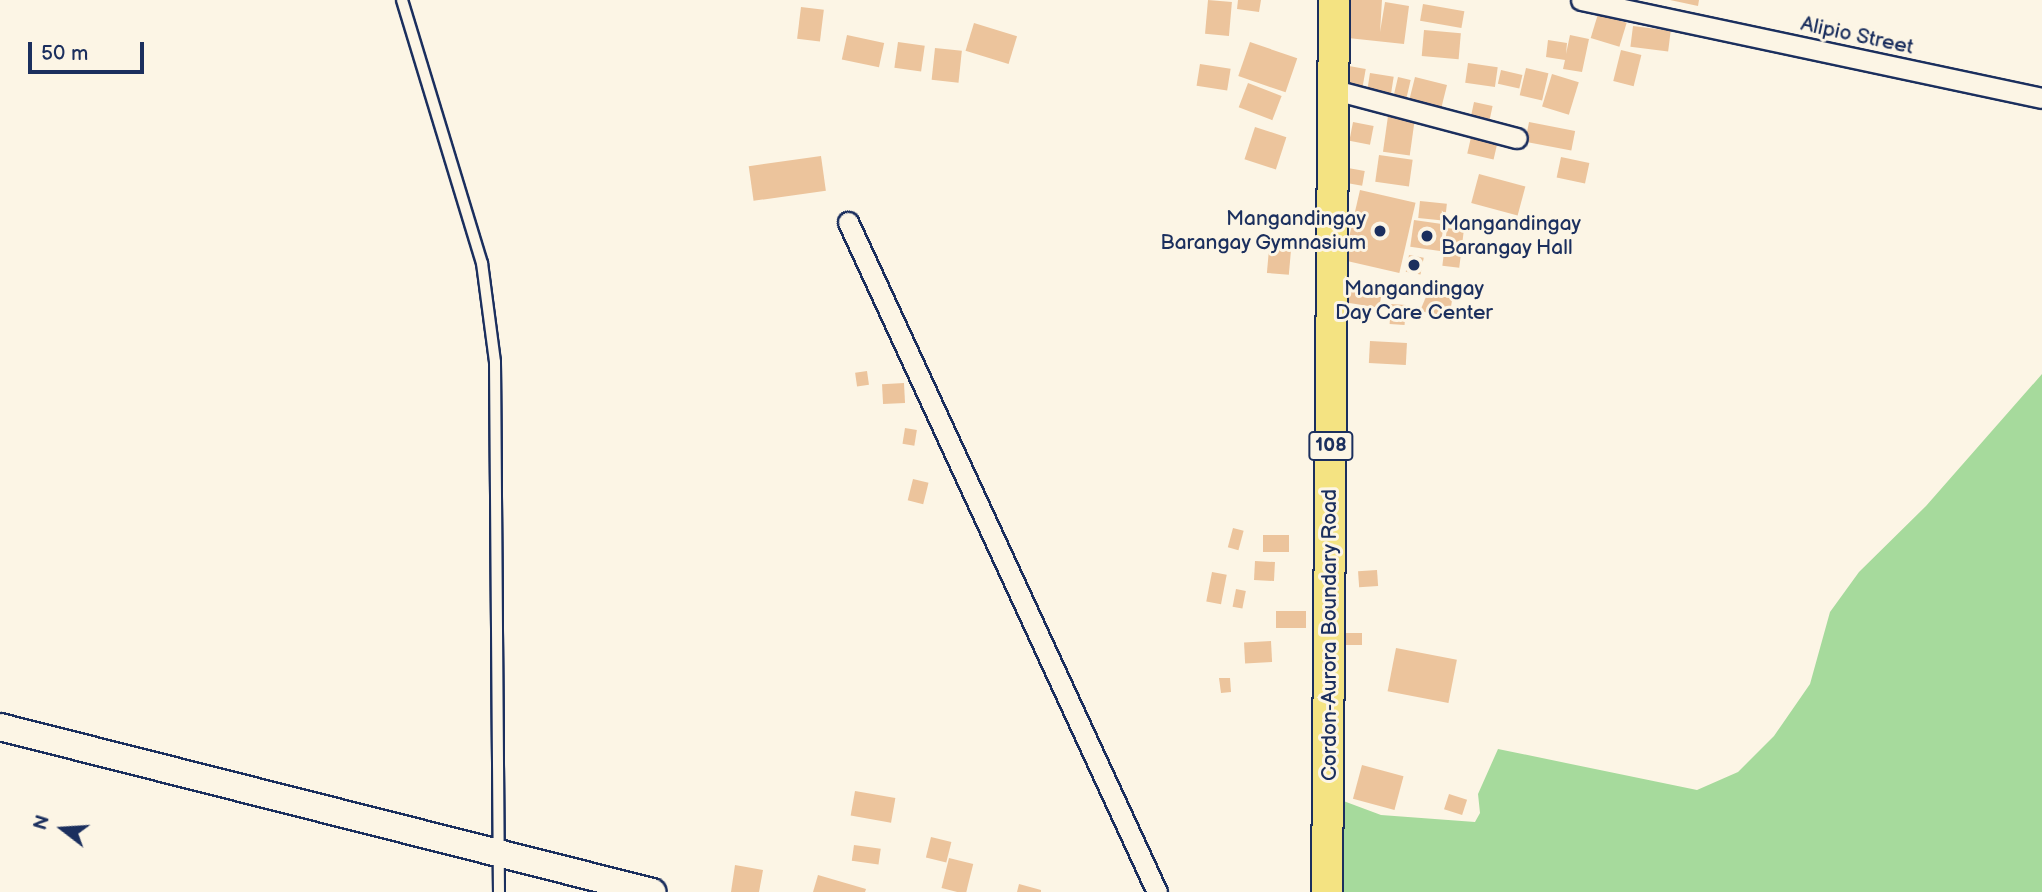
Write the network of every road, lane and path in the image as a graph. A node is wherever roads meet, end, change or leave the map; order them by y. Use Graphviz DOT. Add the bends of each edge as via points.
graph roads {
  1 [pos="402,0"];
  2 [pos="1334,0"];
  3 [pos="1581,0"];
  4 [pos="1331,89"];
  5 [pos="2042,98"];
  6 [pos="1517,138"];
  7 [pos="848,222"];
  8 [pos="0,727"];
  9 [pos="499,853"];
  10 [pos="499,892"];
  11 [pos="652,892"];
  12 [pos="1157,892"];
  13 [pos="1327,892"];
  1 -- 9 [label="lane" via="481,263 495,362"];
  2 -- 4 [label="main road, Cordon-Aurora Boundary Road / 108"];
  3 -- 5 [label="street, Alipio Street"];
  4 -- 6 [label="street"];
  4 -- 13 [label="main road, Cordon-Aurora Boundary Road / 108"];
  7 -- 12 [label="street"];
  8 -- 9 [label="street"];
  9 -- 10 [label="lane"];
  9 -- 11 [label="street"];
}
